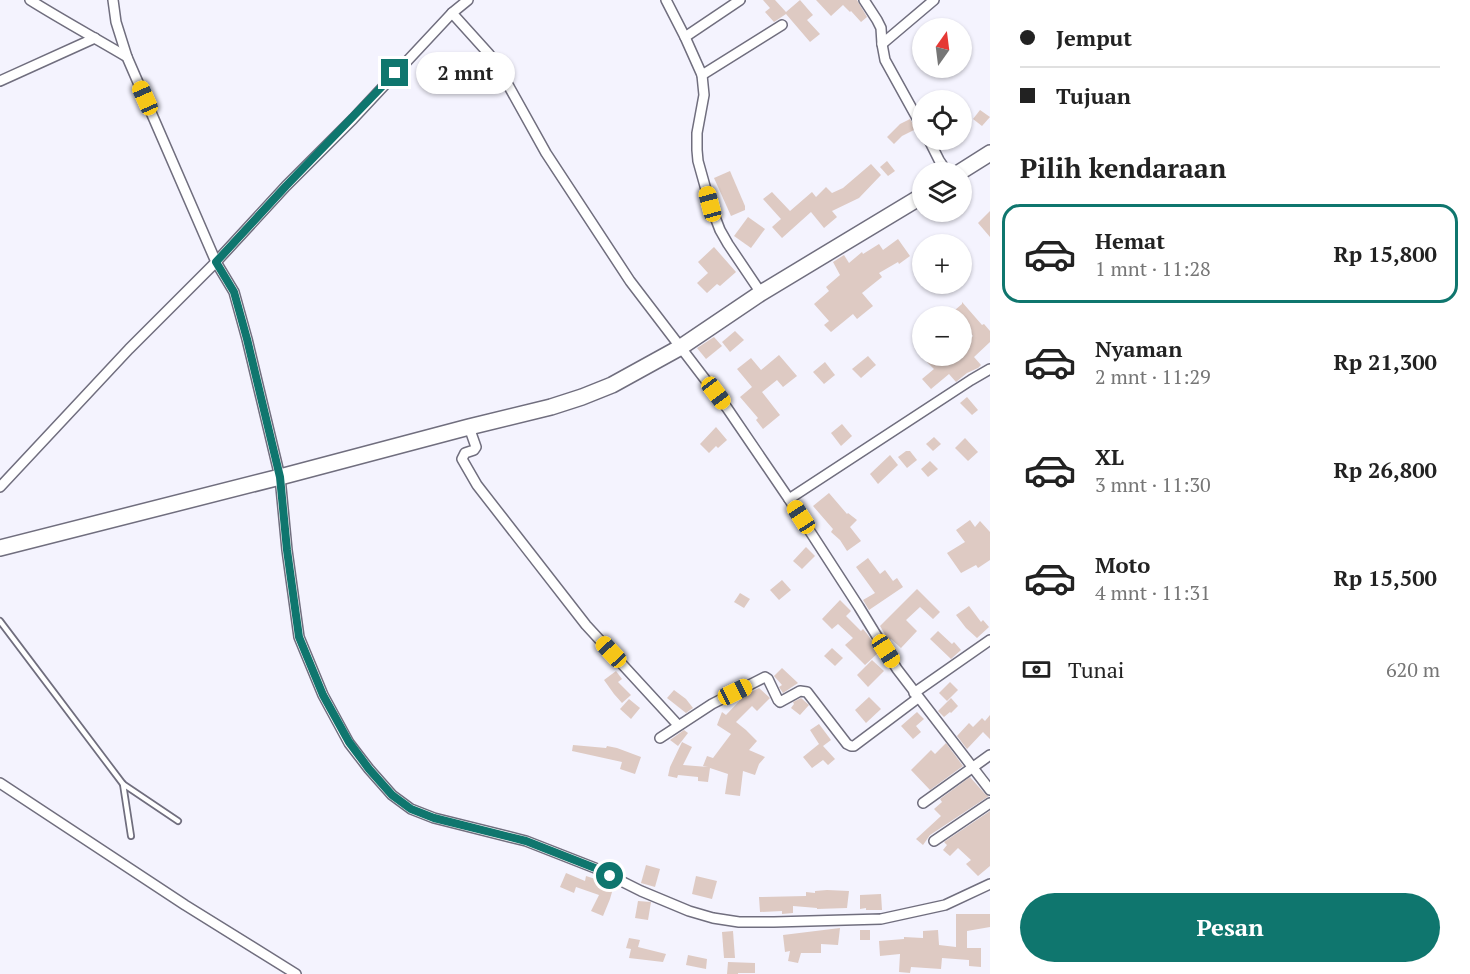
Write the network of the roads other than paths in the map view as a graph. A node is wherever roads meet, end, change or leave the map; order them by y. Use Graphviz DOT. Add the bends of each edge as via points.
graph roads {
  1 [pos="30,0"];
  2 [pos="113,0"];
  3 [pos="468,0"];
  4 [pos="666,0"];
  5 [pos="740,0"];
  6 [pos="864,0"];
  7 [pos="934,0"];
  8 [pos="452,13"];
  9 [pos="782,25"];
  10 [pos="685,37"];
  11 [pos="95,38"];
  12 [pos="882,44"];
  13 [pos="127,57"];
  14 [pos="702,75"];
  15 [pos="0,81"];
  16 [pos="912,109"];
  17 [pos="990,153"];
  18 [pos="972,164"];
  19 [pos="912,202"];
  20 [pos="216,262"];
  21 [pos="761,293"];
  22 [pos="681,347"];
  23 [pos="990,369"];
  24 [pos="469,427"];
  25 [pos="280,477"];
  26 [pos="0,487"];
  27 [pos="789,499"];
  28 [pos="0,548"];
  29 [pos="0,621"];
  30 [pos="990,640"];
  31 [pos="916,695"];
  32 [pos="678,725"];
  33 [pos="660,738"];
  34 [pos="990,755"];
  35 [pos="972,767"];
  36 [pos="0,783"];
  37 [pos="123,784"];
  38 [pos="990,790"];
  39 [pos="924,803"];
  40 [pos="990,803"];
  41 [pos="178,821"];
  42 [pos="131,836"];
  43 [pos="934,841"];
  44 [pos="990,884"];
  45 [pos="296,974"];
  1 -- 11 [label="street"];
  2 -- 13 [label="street"];
  3 -- 8 [label="street"];
  4 -- 10 [label="street"];
  5 -- 10 [label="street"];
  6 -- 12 [label="street" via="881,28"];
  7 -- 12 [label="street"];
  8 -- 20 [label="street"];
  8 -- 22 [label="street" via="497,65 546,153 623,271"];
  9 -- 14 [label="street"];
  10 -- 14 [label="street"];
  11 -- 13 [label="street"];
  11 -- 15 [label="street"];
  12 -- 16 [label="street" via="885,60"];
  13 -- 20 [label="street"];
  14 -- 21 [label="street" via="698,161 720,230"];
  17 -- 18 [label="main road"];
  19 -- 21 [label="main road"];
  20 -- 25 [label="street" via="234,292"];
  20 -- 26 [label="street"];
  21 -- 22 [label="main road"];
  22 -- 24 [label="main road" via="582,397"];
  22 -- 27 [label="street"];
  23 -- 27 [label="street"];
  24 -- 25 [label="main road"];
  24 -- 32 [label="street" via="476,447 462,459 477,484 586,625"];
  25 -- 28 [label="main road"];
  25 -- 44 [label="street" via="299,637 323,695 349,742 392,795 411,809 526,841 689,911 722,919 881,919 945,905"];
  27 -- 31 [label="street"];
  29 -- 37 [label="lane"];
  30 -- 31 [label="street"];
  31 -- 32 [label="street" via="853,746 847,744 807,692 800,691 780,702 766,677"];
  31 -- 35 [label="street"];
  32 -- 33 [label="street"];
  34 -- 35 [label="street"];
  35 -- 38 [label="street"];
  35 -- 39 [label="street"];
  36 -- 45 [label="street"];
  37 -- 41 [label="lane"];
  37 -- 42 [label="lane"];
  40 -- 43 [label="street"];
}
